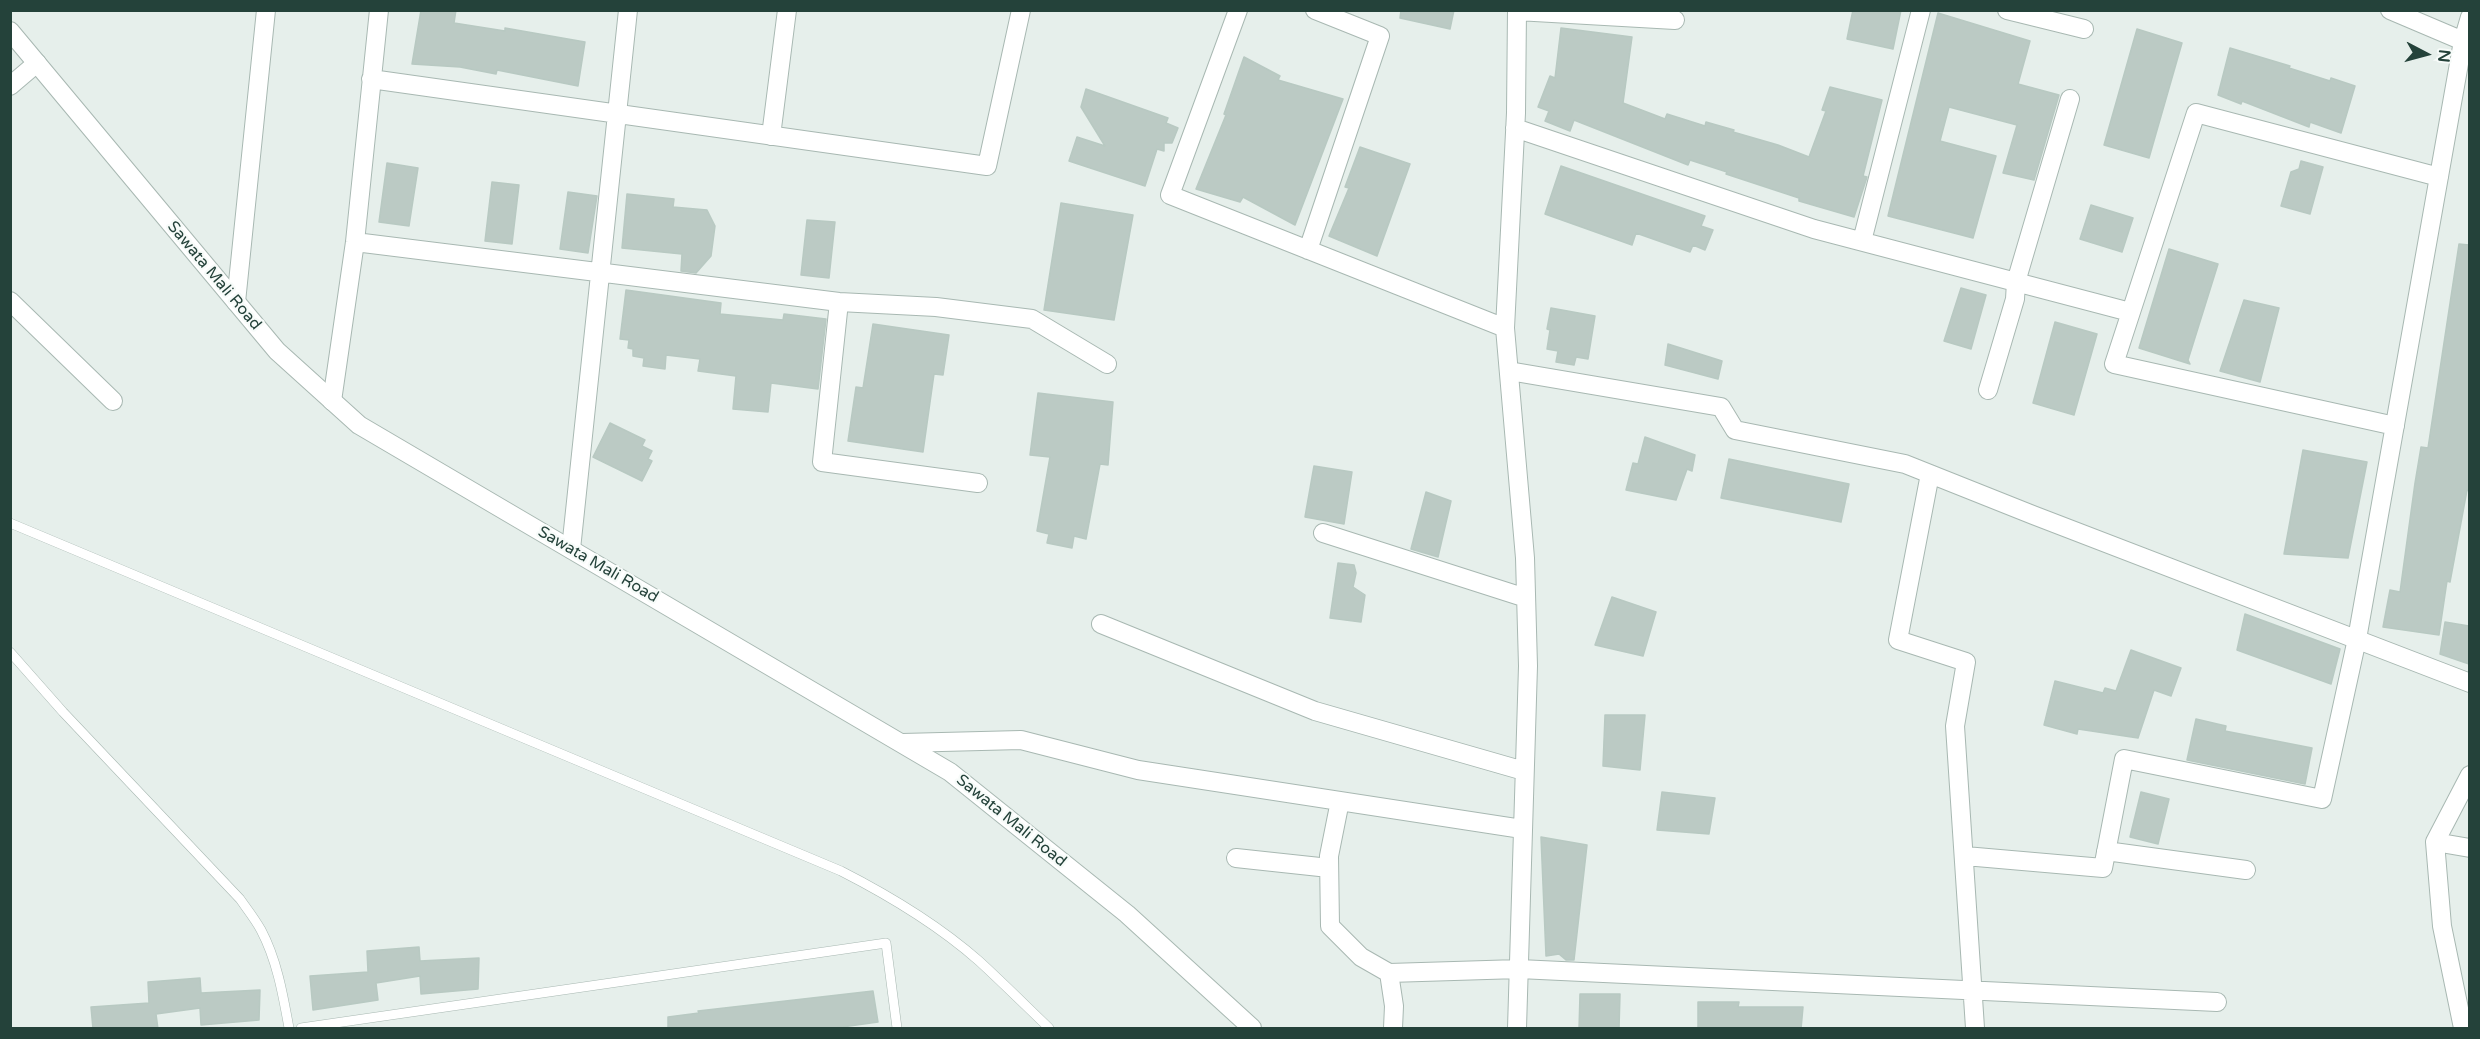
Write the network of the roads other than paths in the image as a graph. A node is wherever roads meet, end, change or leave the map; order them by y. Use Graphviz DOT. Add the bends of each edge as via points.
graph roads {
  1 [pos="266,10"];
  2 [pos="379,10"];
  3 [pos="628,10"];
  4 [pos="787,10"];
  5 [pos="1021,10"];
  6 [pos="1238,10"];
  7 [pos="1315,10"];
  8 [pos="1921,10"];
  9 [pos="2007,10"];
  10 [pos="2390,10"];
  11 [pos="1517,11"];
  12 [pos="2469,17"];
  13 [pos="1675,20"];
  14 [pos="2084,29"];
  15 [pos="10,31"];
  16 [pos="2463,41"];
  17 [pos="37,63"];
  18 [pos="371,79"];
  19 [pos="10,86"];
  20 [pos="2070,99"];
  21 [pos="617,114"];
  22 [pos="1515,128"];
  23 [pos="771,136"];
  24 [pos="2439,177"];
  25 [pos="1862,241"];
  26 [pos="355,242"];
  27 [pos="1308,250"];
  28 [pos="601,273"];
  29 [pos="2016,282"];
  30 [pos="10,302"];
  31 [pos="236,302"];
  32 [pos="839,302"];
  33 [pos="2130,312"];
  34 [pos="1505,328"];
  35 [pos="1107,364"];
  36 [pos="1509,371"];
  37 [pos="1988,390"];
  38 [pos="113,401"];
  39 [pos="333,401"];
  40 [pos="2395,426"];
  41 [pos="1930,474"];
  42 [pos="978,483"];
  43 [pos="10,523"];
  44 [pos="1323,533"];
  45 [pos="571,549"];
  46 [pos="1526,598"];
  47 [pos="1101,624"];
  48 [pos="2357,639"];
  49 [pos="11,652"];
  50 [pos="2469,683"];
  51 [pos="902,743"];
  52 [pos="1524,771"];
  53 [pos="2469,775"];
  54 [pos="1340,801"];
  55 [pos="1522,829"];
  56 [pos="2435,842"];
  57 [pos="2469,848"];
  58 [pos="2106,851"];
  59 [pos="1965,856"];
  60 [pos="1236,858"];
  61 [pos="1329,868"];
  62 [pos="2246,870"];
  63 [pos="1519,969"];
  64 [pos="1389,973"];
  65 [pos="1973,990"];
  66 [pos="2217,1002"];
  67 [pos="289,1029"];
  68 [pos="301,1029"];
  69 [pos="897,1029"];
  70 [pos="1049,1029"];
  71 [pos="1252,1029"];
  72 [pos="1393,1029"];
  73 [pos="1517,1029"];
  74 [pos="1975,1029"];
  75 [pos="2463,1029"];
  1 -- 31 [label="street"];
  2 -- 18 [label="street"];
  3 -- 21 [label="street"];
  4 -- 23 [label="street"];
  5 -- 23 [label="street" via="987,166"];
  6 -- 27 [label="street" via="1170,195"];
  7 -- 27 [label="street" via="1380,36"];
  8 -- 25 [label="street"];
  9 -- 14 [label="street"];
  10 -- 16 [label="street"];
  11 -- 13 [label="street"];
  11 -- 22 [label="street"];
  12 -- 16 [label="street"];
  15 -- 17 [label="street, Sawata Mali Road"];
  16 -- 24 [label="street"];
  17 -- 19 [label="street"];
  17 -- 31 [label="street, Sawata Mali Road"];
  18 -- 21 [label="street"];
  18 -- 26 [label="street"];
  20 -- 29 [label="street"];
  21 -- 23 [label="street"];
  21 -- 28 [label="street"];
  22 -- 25 [label="street"];
  22 -- 34 [label="street"];
  24 -- 33 [label="street" via="2196,113"];
  24 -- 40 [label="street"];
  25 -- 29 [label="street"];
  26 -- 28 [label="street"];
  26 -- 39 [label="street"];
  27 -- 34 [label="street"];
  28 -- 32 [label="street"];
  28 -- 45 [label="street"];
  29 -- 33 [label="street"];
  29 -- 37 [label="street" via="2015,299"];
  30 -- 38 [label="street"];
  31 -- 39 [label="street, Sawata Mali Road" via="277,351"];
  32 -- 35 [label="street" via="936,307 1032,319"];
  32 -- 42 [label="street" via="822,462"];
  33 -- 40 [label="street" via="2114,364"];
  34 -- 36 [label="street"];
  36 -- 41 [label="street" via="1721,406 1735,430 1905,464"];
  36 -- 46 [label="street"];
  39 -- 45 [label="street, Sawata Mali Road" via="359,425"];
  40 -- 48 [label="street"];
  41 -- 48 [label="street"];
  41 -- 59 [label="street" via="1898,640 1966,662 1955,726"];
  43 -- 70 [label="lane" via="841,870 887,894 950,938"];
  44 -- 46 [label="street"];
  45 -- 51 [label="street, Sawata Mali Road"];
  46 -- 52 [label="street"];
  47 -- 52 [label="street" via="1315,711"];
  48 -- 50 [label="street"];
  48 -- 58 [label="street" via="2322,799 2124,759"];
  49 -- 67 [label="lane" via="240,899 261,930 274,961"];
  51 -- 54 [label="street" via="1021,740 1138,770"];
  51 -- 71 [label="street, Sawata Mali Road" via="950,772 1127,914"];
  52 -- 55 [label="street"];
  53 -- 56 [label="street"];
  54 -- 55 [label="street"];
  54 -- 61 [label="street"];
  55 -- 63 [label="street"];
  56 -- 57 [label="street"];
  56 -- 75 [label="street" via="2442,926"];
  58 -- 59 [label="street" via="2103,868"];
  58 -- 62 [label="street"];
  59 -- 65 [label="street"];
  60 -- 61 [label="street"];
  61 -- 64 [label="street" via="1330,926 1361,957"];
  63 -- 64 [label="street"];
  63 -- 65 [label="street"];
  63 -- 73 [label="street"];
  64 -- 72 [label="street"];
  65 -- 66 [label="street"];
  65 -- 74 [label="street"];
  68 -- 69 [label="lane" via="886,943"];
}
